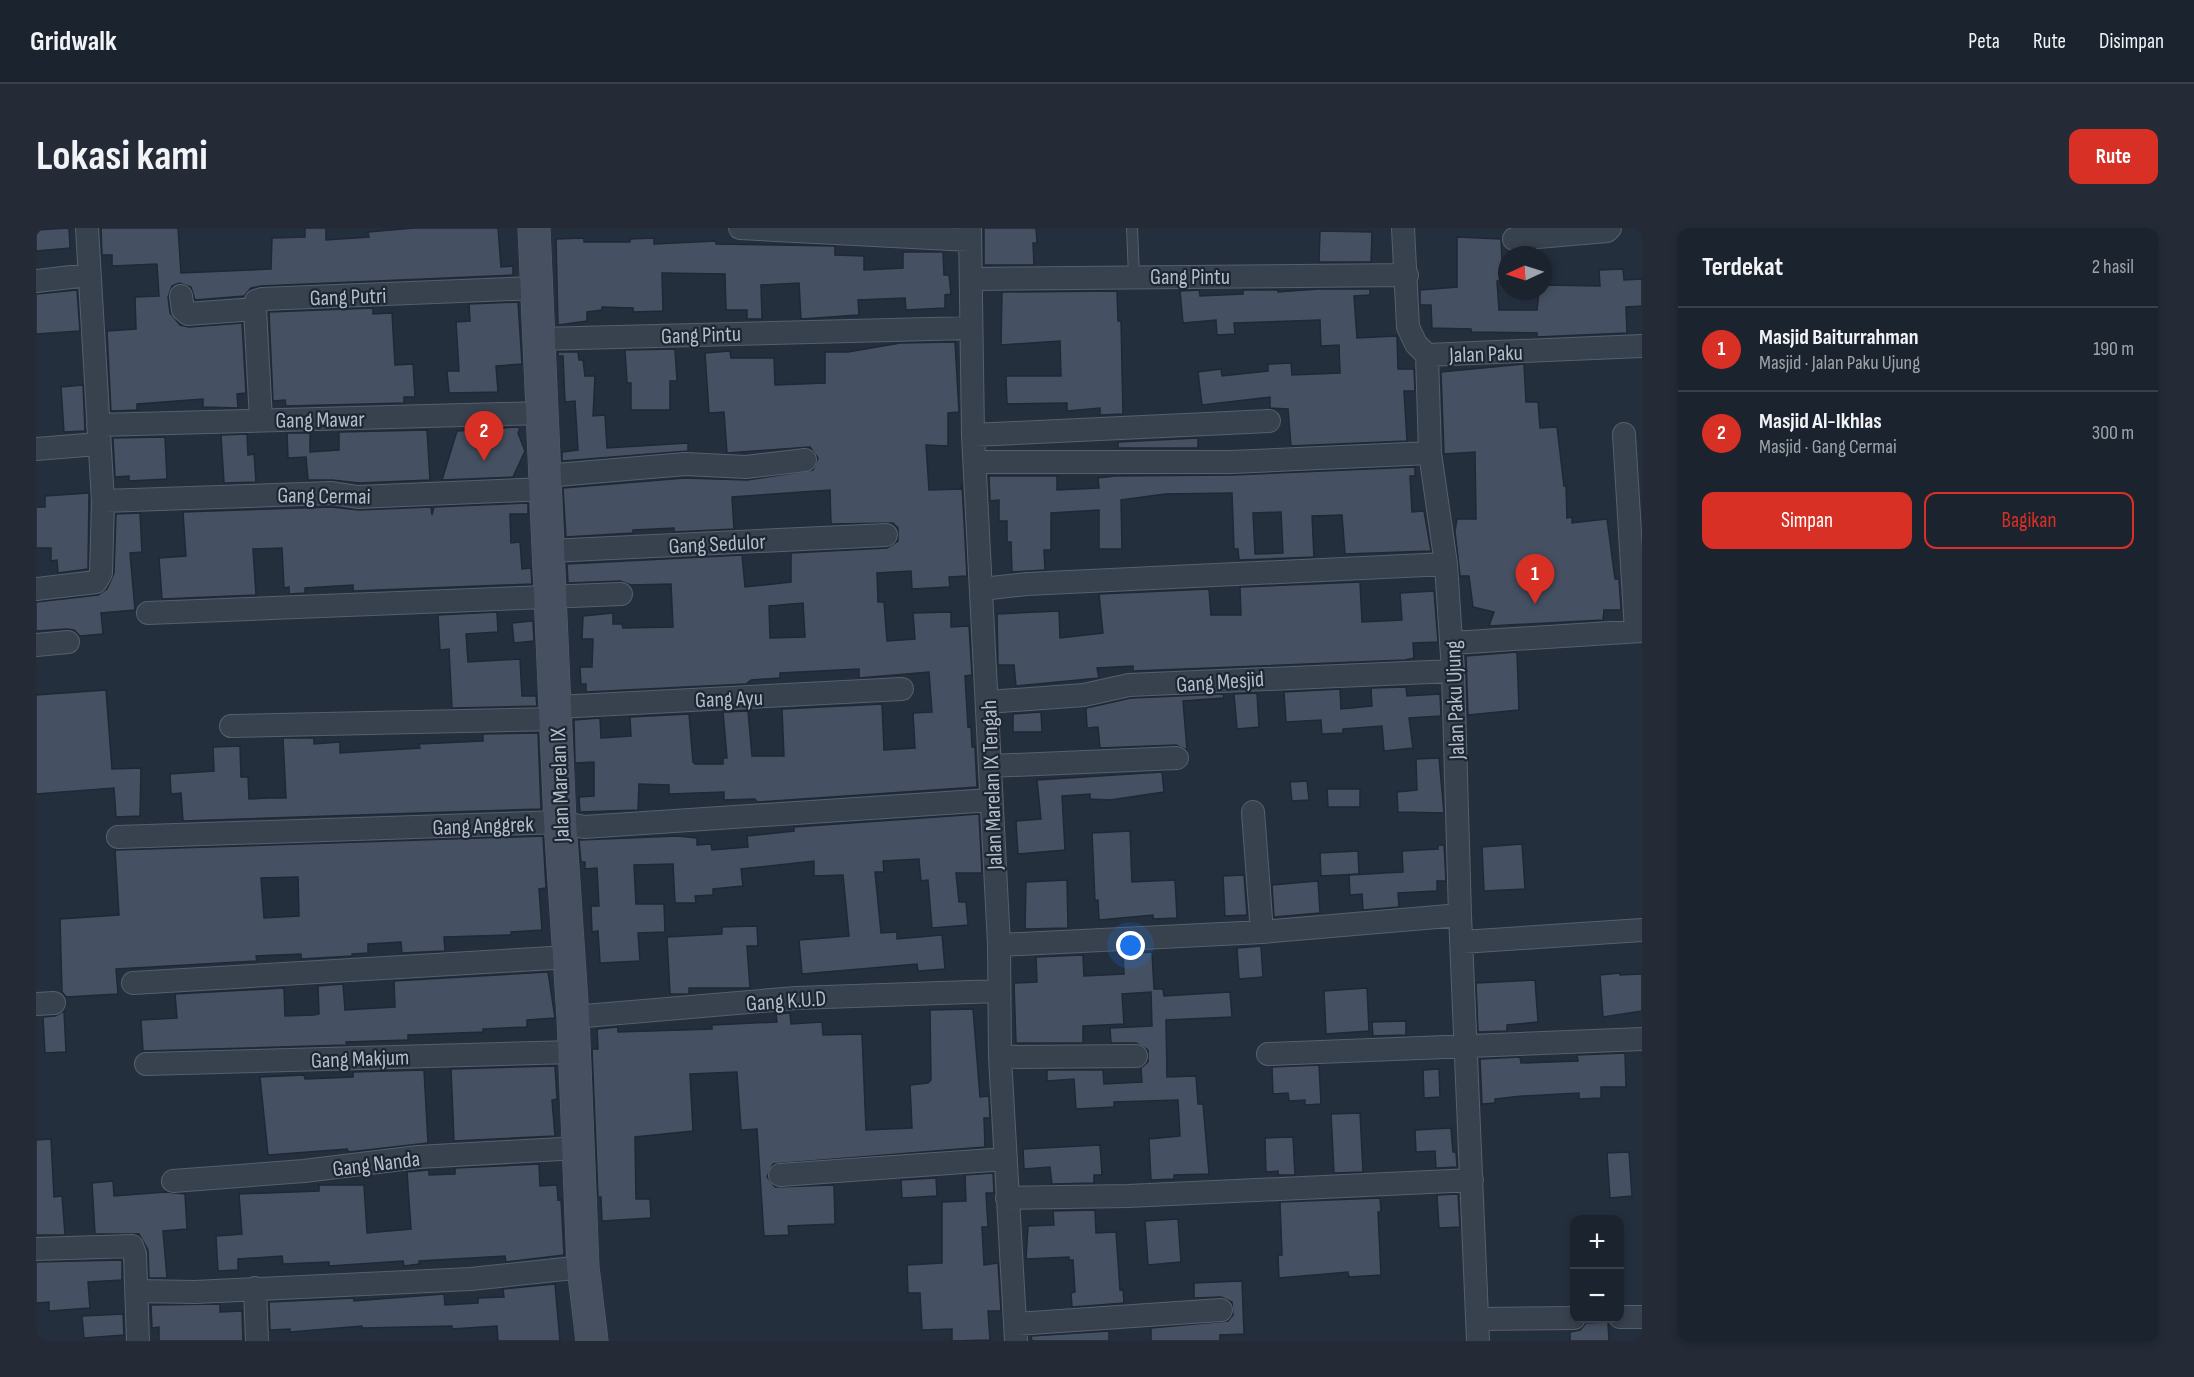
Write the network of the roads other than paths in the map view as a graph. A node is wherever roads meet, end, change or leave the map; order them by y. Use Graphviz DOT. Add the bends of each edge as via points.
graph roads {
  1 [pos="87,228"];
  2 [pos="534,228"];
  3 [pos="740,228"];
  4 [pos="1132,228"];
  5 [pos="1403,228"];
  6 [pos="1610,228"];
  7 [pos="970,234"];
  8 [pos="1514,238"];
  9 [pos="88,275"];
  10 [pos="1407,275"];
  11 [pos="1134,276"];
  12 [pos="973,279"];
  13 [pos="36,281"];
  14 [pos="536,288"];
  15 [pos="181,296"];
  16 [pos="255,309"];
  17 [pos="970,328"];
  18 [pos="539,339"];
  19 [pos="1642,346"];
  20 [pos="1427,355"];
  21 [pos="542,413"];
  22 [pos="261,420"];
  23 [pos="1269,421"];
  24 [pos="98,434"];
  25 [pos="1624,434"];
  26 [pos="973,435"];
  27 [pos="36,449"];
  28 [pos="1430,453"];
  29 [pos="806,460"];
  30 [pos="975,462"];
  31 [pos="545,482"];
  32 [pos="103,501"];
  33 [pos="886,535"];
  34 [pos="549,551"];
  35 [pos="1446,564"];
  36 [pos="36,588"];
  37 [pos="982,589"];
  38 [pos="621,594"];
  39 [pos="551,598"];
  40 [pos="148,613"];
  41 [pos="1639,631"];
  42 [pos="68,642"];
  43 [pos="1452,643"];
  44 [pos="36,645"];
  45 [pos="1454,670"];
  46 [pos="902,689"];
  47 [pos="988,702"];
  48 [pos="556,713"];
  49 [pos="231,726"];
  50 [pos="1178,758"];
  51 [pos="990,766"];
  52 [pos="991,800"];
  53 [pos="1253,813"];
  54 [pos="560,822"];
  55 [pos="118,837"];
  56 [pos="1460,915"];
  57 [pos="1642,930"];
  58 [pos="1262,932"];
  59 [pos="1462,942"];
  60 [pos="999,945"];
  61 [pos="569,957"];
  62 [pos="133,982"];
  63 [pos="999,991"];
  64 [pos="573,1017"];
  65 [pos="1642,1039"];
  66 [pos="1466,1046"];
  67 [pos="574,1052"];
  68 [pos="1268,1054"];
  69 [pos="1136,1056"];
  70 [pos="1000,1057"];
  71 [pos="146,1064"];
  72 [pos="579,1148"];
  73 [pos="1006,1159"];
  74 [pos="780,1175"];
  75 [pos="1472,1180"];
  76 [pos="173,1181"];
  77 [pos="1007,1198"];
  78 [pos="36,1249"];
  79 [pos="583,1267"];
  80 [pos="255,1288"];
  81 [pos="137,1291"];
  82 [pos="1221,1310"];
  83 [pos="1624,1317"];
  84 [pos="1642,1317"];
  85 [pos="1570,1319"];
  86 [pos="1478,1330"];
  87 [pos="1016,1333"];
  88 [pos="138,1341"];
  89 [pos="257,1341"];
  90 [pos="592,1341"];
  1 -- 9 [label="street"];
  2 -- 14 [label="main road, Jalan Marelan IX"];
  3 -- 7 [label="street"];
  4 -- 11 [label="lane"];
  5 -- 10 [label="street, Jalan Paku"];
  6 -- 8 [label="street"];
  7 -- 12 [label="street, Jalan Marelan IX Tengah"];
  9 -- 13 [label="street"];
  9 -- 24 [label="street"];
  10 -- 11 [label="street, Gang Pintu"];
  10 -- 20 [label="street, Jalan Paku" via="1408,327"];
  11 -- 12 [label="street, Gang Pintu"];
  12 -- 17 [label="street, Jalan Marelan IX Tengah"];
  14 -- 16 [label="street, Gang Putri" via="262,299 256,301"];
  14 -- 18 [label="main road, Jalan Marelan IX"];
  15 -- 16 [label="street, Gang Putri" via="183,310 188,314"];
  16 -- 22 [label="street"];
  17 -- 18 [label="street, Gang Pintu"];
  17 -- 26 [label="street, Jalan Marelan IX Tengah"];
  18 -- 21 [label="main road, Jalan Marelan IX"];
  19 -- 20 [label="street, Jalan Paku"];
  20 -- 28 [label="street, Jalan Paku Ujung"];
  21 -- 22 [label="street, Gang Mawar"];
  21 -- 31 [label="main road, Jalan Marelan IX"];
  22 -- 24 [label="street, Gang Mawar"];
  23 -- 26 [label="street"];
  24 -- 27 [label="street, Gang Mawar"];
  24 -- 32 [label="street"];
  25 -- 41 [label="street"];
  26 -- 30 [label="street, Jalan Marelan IX Tengah"];
  28 -- 30 [label="street" via="1232,462"];
  28 -- 35 [label="street, Jalan Paku Ujung"];
  29 -- 31 [label="street, Gang Cermai" via="746,467 684,464"];
  30 -- 37 [label="street, Jalan Marelan IX Tengah"];
  31 -- 32 [label="street, Gang Cermai" via="358,497 332,494"];
  31 -- 34 [label="main road, Jalan Marelan IX"];
  32 -- 36 [label="street" via="98,580"];
  33 -- 34 [label="street, Gang Sedulor"];
  34 -- 39 [label="main road, Jalan Marelan IX"];
  35 -- 37 [label="street"];
  35 -- 43 [label="street, Jalan Paku Ujung" via="1455,594"];
  37 -- 47 [label="street, Jalan Marelan IX Tengah"];
  38 -- 39 [label="street"];
  39 -- 40 [label="street"];
  39 -- 48 [label="main road, Jalan Marelan IX"];
  41 -- 43 [label="street" via="1586,628"];
  42 -- 44 [label="street"];
  43 -- 45 [label="street, Jalan Paku Ujung"];
  45 -- 47 [label="street, Gang Mesjid" via="1129,685 1084,695"];
  45 -- 56 [label="street, Jalan Paku Ujung"];
  46 -- 48 [label="street, Gang Ayu"];
  47 -- 51 [label="street, Jalan Marelan IX Tengah"];
  48 -- 49 [label="street, Gang Ayu"];
  48 -- 54 [label="main road, Jalan Marelan IX"];
  50 -- 51 [label="street"];
  51 -- 52 [label="street, Jalan Marelan IX Tengah"];
  52 -- 54 [label="street, Gang Anggrek" via="584,827"];
  52 -- 60 [label="street, Jalan Marelan IX Tengah"];
  53 -- 58 [label="street"];
  54 -- 55 [label="street, Gang Anggrek"];
  54 -- 61 [label="main road, Jalan Marelan IX"];
  56 -- 58 [label="street"];
  56 -- 59 [label="street, Jalan Paku Ujung"];
  57 -- 59 [label="street"];
  58 -- 60 [label="street"];
  59 -- 66 [label="street, Jalan Paku Ujung"];
  60 -- 63 [label="street, Jalan Marelan IX Tengah"];
  61 -- 62 [label="street"];
  61 -- 64 [label="main road, Jalan Marelan IX"];
  63 -- 64 [label="street, Gang K.U.D" via="796,998"];
  63 -- 70 [label="street, Jalan Marelan IX Tengah"];
  64 -- 67 [label="main road, Jalan Marelan IX"];
  65 -- 66 [label="street"];
  66 -- 68 [label="street"];
  66 -- 75 [label="street, Jalan Paku Ujung"];
  67 -- 71 [label="street, Gang Makjum"];
  67 -- 72 [label="main road, Jalan Marelan IX"];
  69 -- 70 [label="street"];
  70 -- 73 [label="street, Jalan Marelan IX Tengah"];
  72 -- 76 [label="street, Gang Nanda" via="430,1156"];
  72 -- 79 [label="main road, Jalan Marelan IX"];
  73 -- 74 [label="street"];
  73 -- 77 [label="street, Jalan Marelan IX Tengah"];
  75 -- 77 [label="street"];
  75 -- 86 [label="street, Jalan Paku Ujung"];
  77 -- 87 [label="street, Jalan Marelan IX Tengah"];
  78 -- 81 [label="street" via="129,1245 135,1254"];
  79 -- 80 [label="street" via="471,1279"];
  79 -- 90 [label="main road, Jalan Marelan IX"];
  80 -- 81 [label="street"];
  80 -- 89 [label="street"];
  81 -- 88 [label="street"];
  82 -- 87 [label="street"];
  83 -- 84 [label="street"];
  85 -- 86 [label="street"];
}
